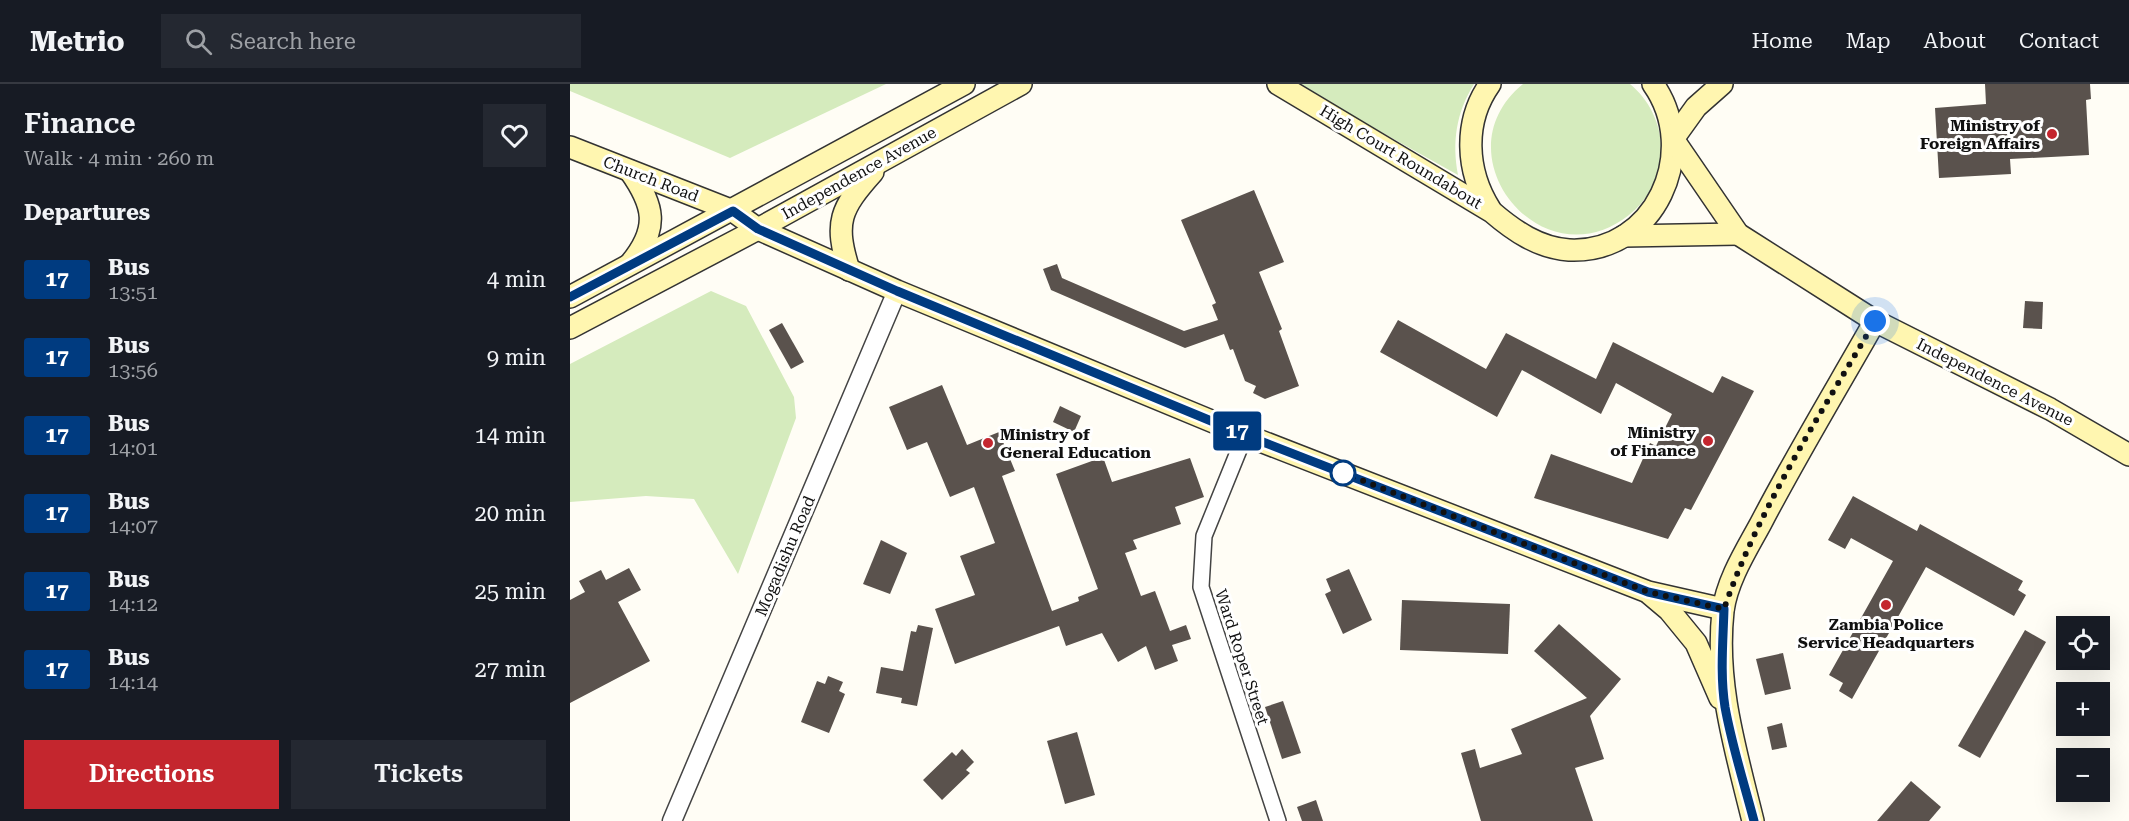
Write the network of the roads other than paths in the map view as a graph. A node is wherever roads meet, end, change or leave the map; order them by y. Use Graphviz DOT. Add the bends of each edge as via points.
graph roads {
  1 [pos="964,84"];
  2 [pos="1021,84"];
  3 [pos="1278,84"];
  4 [pos="1490,84"];
  5 [pos="1653,84"];
  6 [pos="1722,84"];
  7 [pos="1673,139"];
  8 [pos="570,147"];
  9 [pos="883,160"];
  10 [pos="630,171"];
  11 [pos="733,211"];
  12 [pos="1492,212"];
  13 [pos="758,229"];
  14 [pos="1738,234"];
  15 [pos="1624,236"];
  16 [pos="628,266"];
  17 [pos="849,270"];
  18 [pos="897,291"];
  19 [pos="570,297"];
  20 [pos="1875,321"];
  21 [pos="570,328"];
  22 [pos="1245,435"];
  23 [pos="2129,455"];
  24 [pos="1648,592"];
  25 [pos="1724,609"];
  26 [pos="1725,706"];
  27 [pos="672,821"];
  28 [pos="1278,821"];
  29 [pos="1754,821"];
  1 -- 11 [label="main road, Independence Avenue"];
  2 -- 9 [label="main road, Independence Avenue"];
  3 -- 12 [label="main road, High Court Roundabout"];
  4 -- 12 [label="main road, High Court Roundabout" via="1473,118 1470,142 1479,191"];
  5 -- 7 [label="main road, High Court Roundabout" via="1662,96"];
  6 -- 7 [label="main road" via="1696,107"];
  7 -- 14 [label="main road, Independence Avenue"];
  7 -- 15 [label="main road, High Court Roundabout" via="1672,167 1662,194"];
  8 -- 10 [label="main road, Church Road"];
  9 -- 13 [label="main road, Independence Avenue"];
  9 -- 17 [label="main road" via="849,198 841,217 840,240"];
  10 -- 11 [label="main road, Church Road"];
  10 -- 16 [label="main road" via="647,195 650,214 647,234"];
  11 -- 13 [label="main road, Church Road"];
  11 -- 16 [label="main road, Independence Avenue"];
  12 -- 15 [label="main road, High Court Roundabout" via="1514,231 1539,243 1569,250 1597,247"];
  13 -- 17 [label="main road, Church Road"];
  13 -- 21 [label="main road, Independence Avenue"];
  14 -- 15 [label="main road"];
  14 -- 20 [label="main road, Independence Avenue"];
  16 -- 19 [label="main road, Independence Avenue"];
  17 -- 18 [label="main road, Church Road"];
  18 -- 22 [label="main road, Church Road"];
  18 -- 27 [label="street, Mogadishu Road"];
  20 -- 23 [label="main road, Independence Avenue" via="2050,409"];
  20 -- 25 [label="main road" via="1778,489 1740,563"];
  22 -- 24 [label="main road, Church Road"];
  22 -- 28 [label="street, Ward Roper Street" via="1209,521 1202,552 1201,586"];
  24 -- 25 [label="main road"];
  24 -- 26 [label="main road" via="1696,643"];
  25 -- 26 [label="main road" via="1721,658"];
  26 -- 29 [label="main road"];
}
